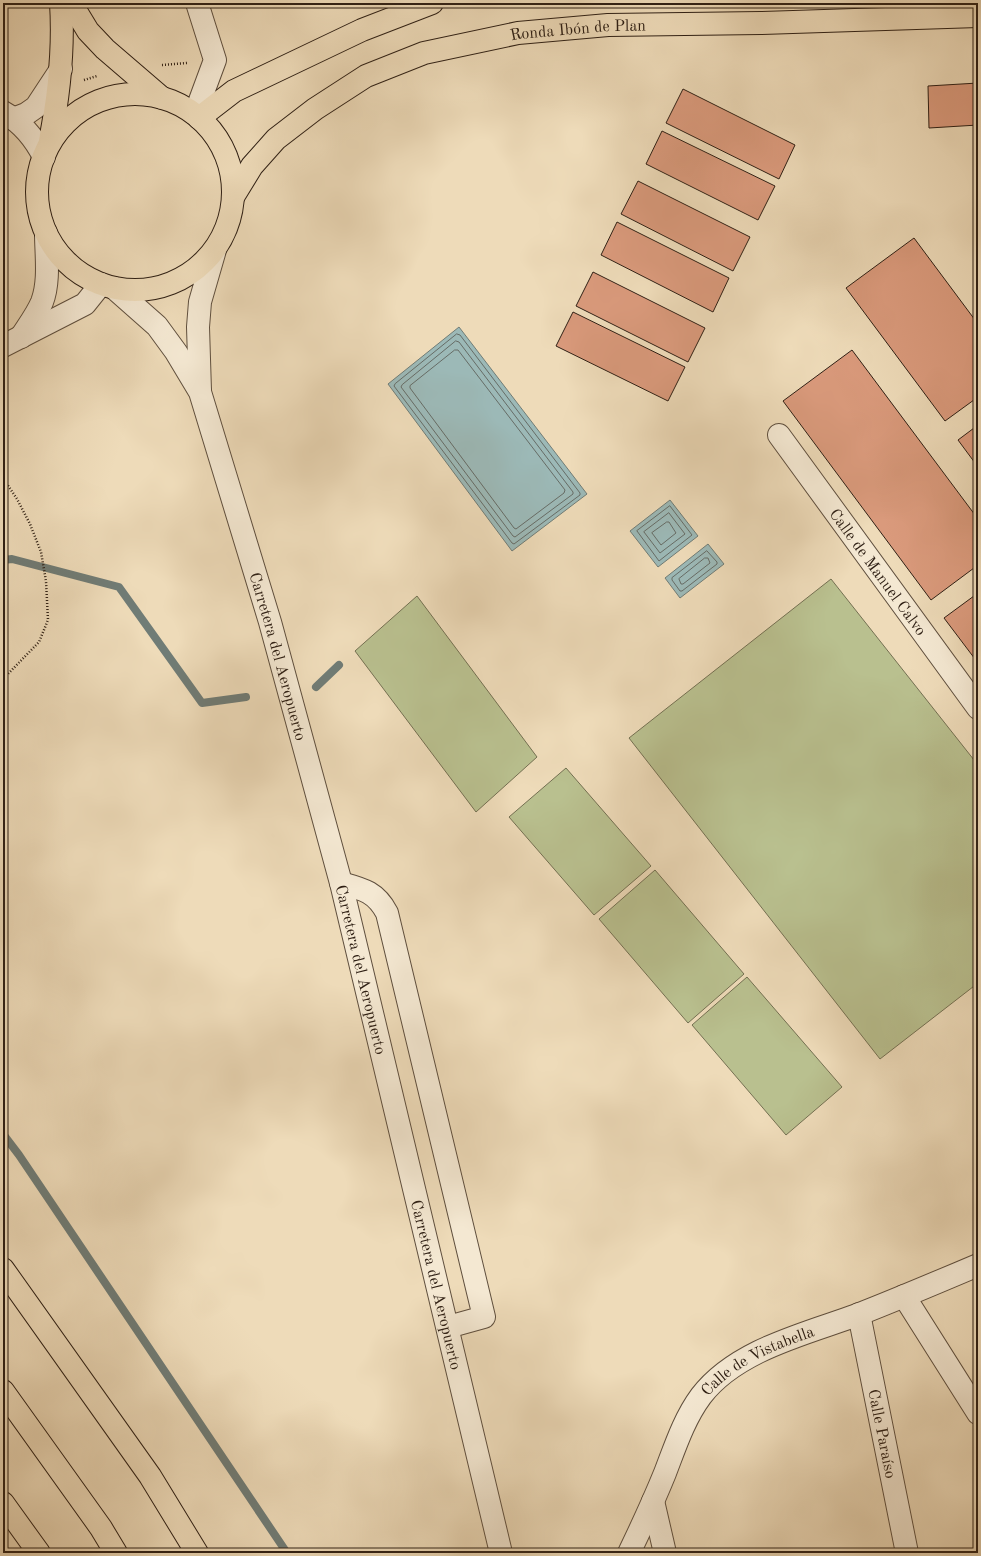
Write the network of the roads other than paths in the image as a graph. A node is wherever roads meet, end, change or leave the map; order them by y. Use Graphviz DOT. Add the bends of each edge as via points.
graph roads {
  1 [pos="61,3"];
  2 [pos="71,3"];
  3 [pos="197,3"];
  4 [pos="432,3"];
  5 [pos="978,16"];
  6 [pos="61,69"];
  7 [pos="162,98"];
  8 [pos="8,115"];
  9 [pos="197,116"];
  10 [pos="43,149"];
  11 [pos="233,197"];
  12 [pos="39,225"];
  13 [pos="214,250"];
  14 [pos="108,286"];
  15 [pos="11,342"];
  16 [pos="200,392"];
  17 [pos="779,435"];
  18 [pos="978,708"];
  19 [pos="341,883"];
  20 [pos="978,1265"];
  21 [pos="3,1269"];
  22 [pos="904,1296"];
  23 [pos="859,1314"];
  24 [pos="448,1327"];
  25 [pos="3,1391"];
  26 [pos="978,1413"];
  27 [pos="653,1501"];
  28 [pos="3,1503"];
  29 [pos="38,1553"];
  30 [pos="116,1553"];
  31 [pos="197,1553"];
  32 [pos="501,1553"];
  33 [pos="629,1553"];
  34 [pos="665,1553"];
  35 [pos="907,1553"];
  1 -- 6 [label="main road, Carretera del Aeropuerto"];
  2 -- 7 [label="main road, Carretera del Aeropuerto" via="88,31 104,49"];
  3 -- 9 [label="street" via="215,60"];
  4 -- 9 [label="main road" via="362,30 234,91"];
  5 -- 11 [label="main road, Ronda Ibón de Plan" via="608,25 518,33 424,53 366,76 315,109 276,139 252,166"];
  6 -- 8 [label="street" via="36,107 26,114"];
  6 -- 10 [label="main road, Carretera del Aeropuerto" via="56,109"];
  7 -- 9 [label="main road, Carretera del Aeropuerto" via="179,104"];
  7 -- 10 [label="main road, Carretera del Aeropuerto" via="141,94 119,95 98,102 73,117"];
  8 -- 10 [label="street"];
  9 -- 11 [label="main road, Carretera del Aeropuerto" via="214,134 225,153 232,175"];
  10 -- 12 [label="main road, Carretera del Aeropuerto" via="37,195"];
  11 -- 13 [label="main road, Carretera del Aeropuerto" via="228,224"];
  12 -- 14 [label="main road, Carretera del Aeropuerto" via="68,264 84,276"];
  12 -- 15 [label="street" via="47,278 42,301 34,316"];
  13 -- 14 [label="main road, Carretera del Aeropuerto" via="187,275 160,287 137,290"];
  13 -- 16 [label="street, Carretera del Aeropuerto" via="200,302"];
  14 -- 15 [label="street" via="85,304"];
  14 -- 16 [label="street, Carretera del Aeropuerto" via="157,326"];
  16 -- 19 [label="street, Carretera del Aeropuerto" via="270,622"];
  17 -- 18 [label="street, Calle de Manuel Calvo"];
  19 -- 24 [label="street, Carretera del Aeropuerto"];
  19 -- 24 [label="street" via="372,894 381,902 389,921 484,1317"];
  20 -- 22 [label="street, Calle de Vistabella"];
  21 -- 31 [label="main road" via="150,1476"];
  22 -- 23 [label="street, Calle de Vistabella"];
  22 -- 26 [label="street"];
  23 -- 27 [label="street, Calle de Vistabella" via="771,1347 738,1363 715,1381 701,1396 687,1419"];
  23 -- 35 [label="street, Calle Paraíso"];
  24 -- 32 [label="street, Carretera del Aeropuerto"];
  25 -- 30 [label="main road"];
  27 -- 33 [label="street, Calle de Vistabella"];
  27 -- 34 [label="street"];
  28 -- 29 [label="main road"];
}
